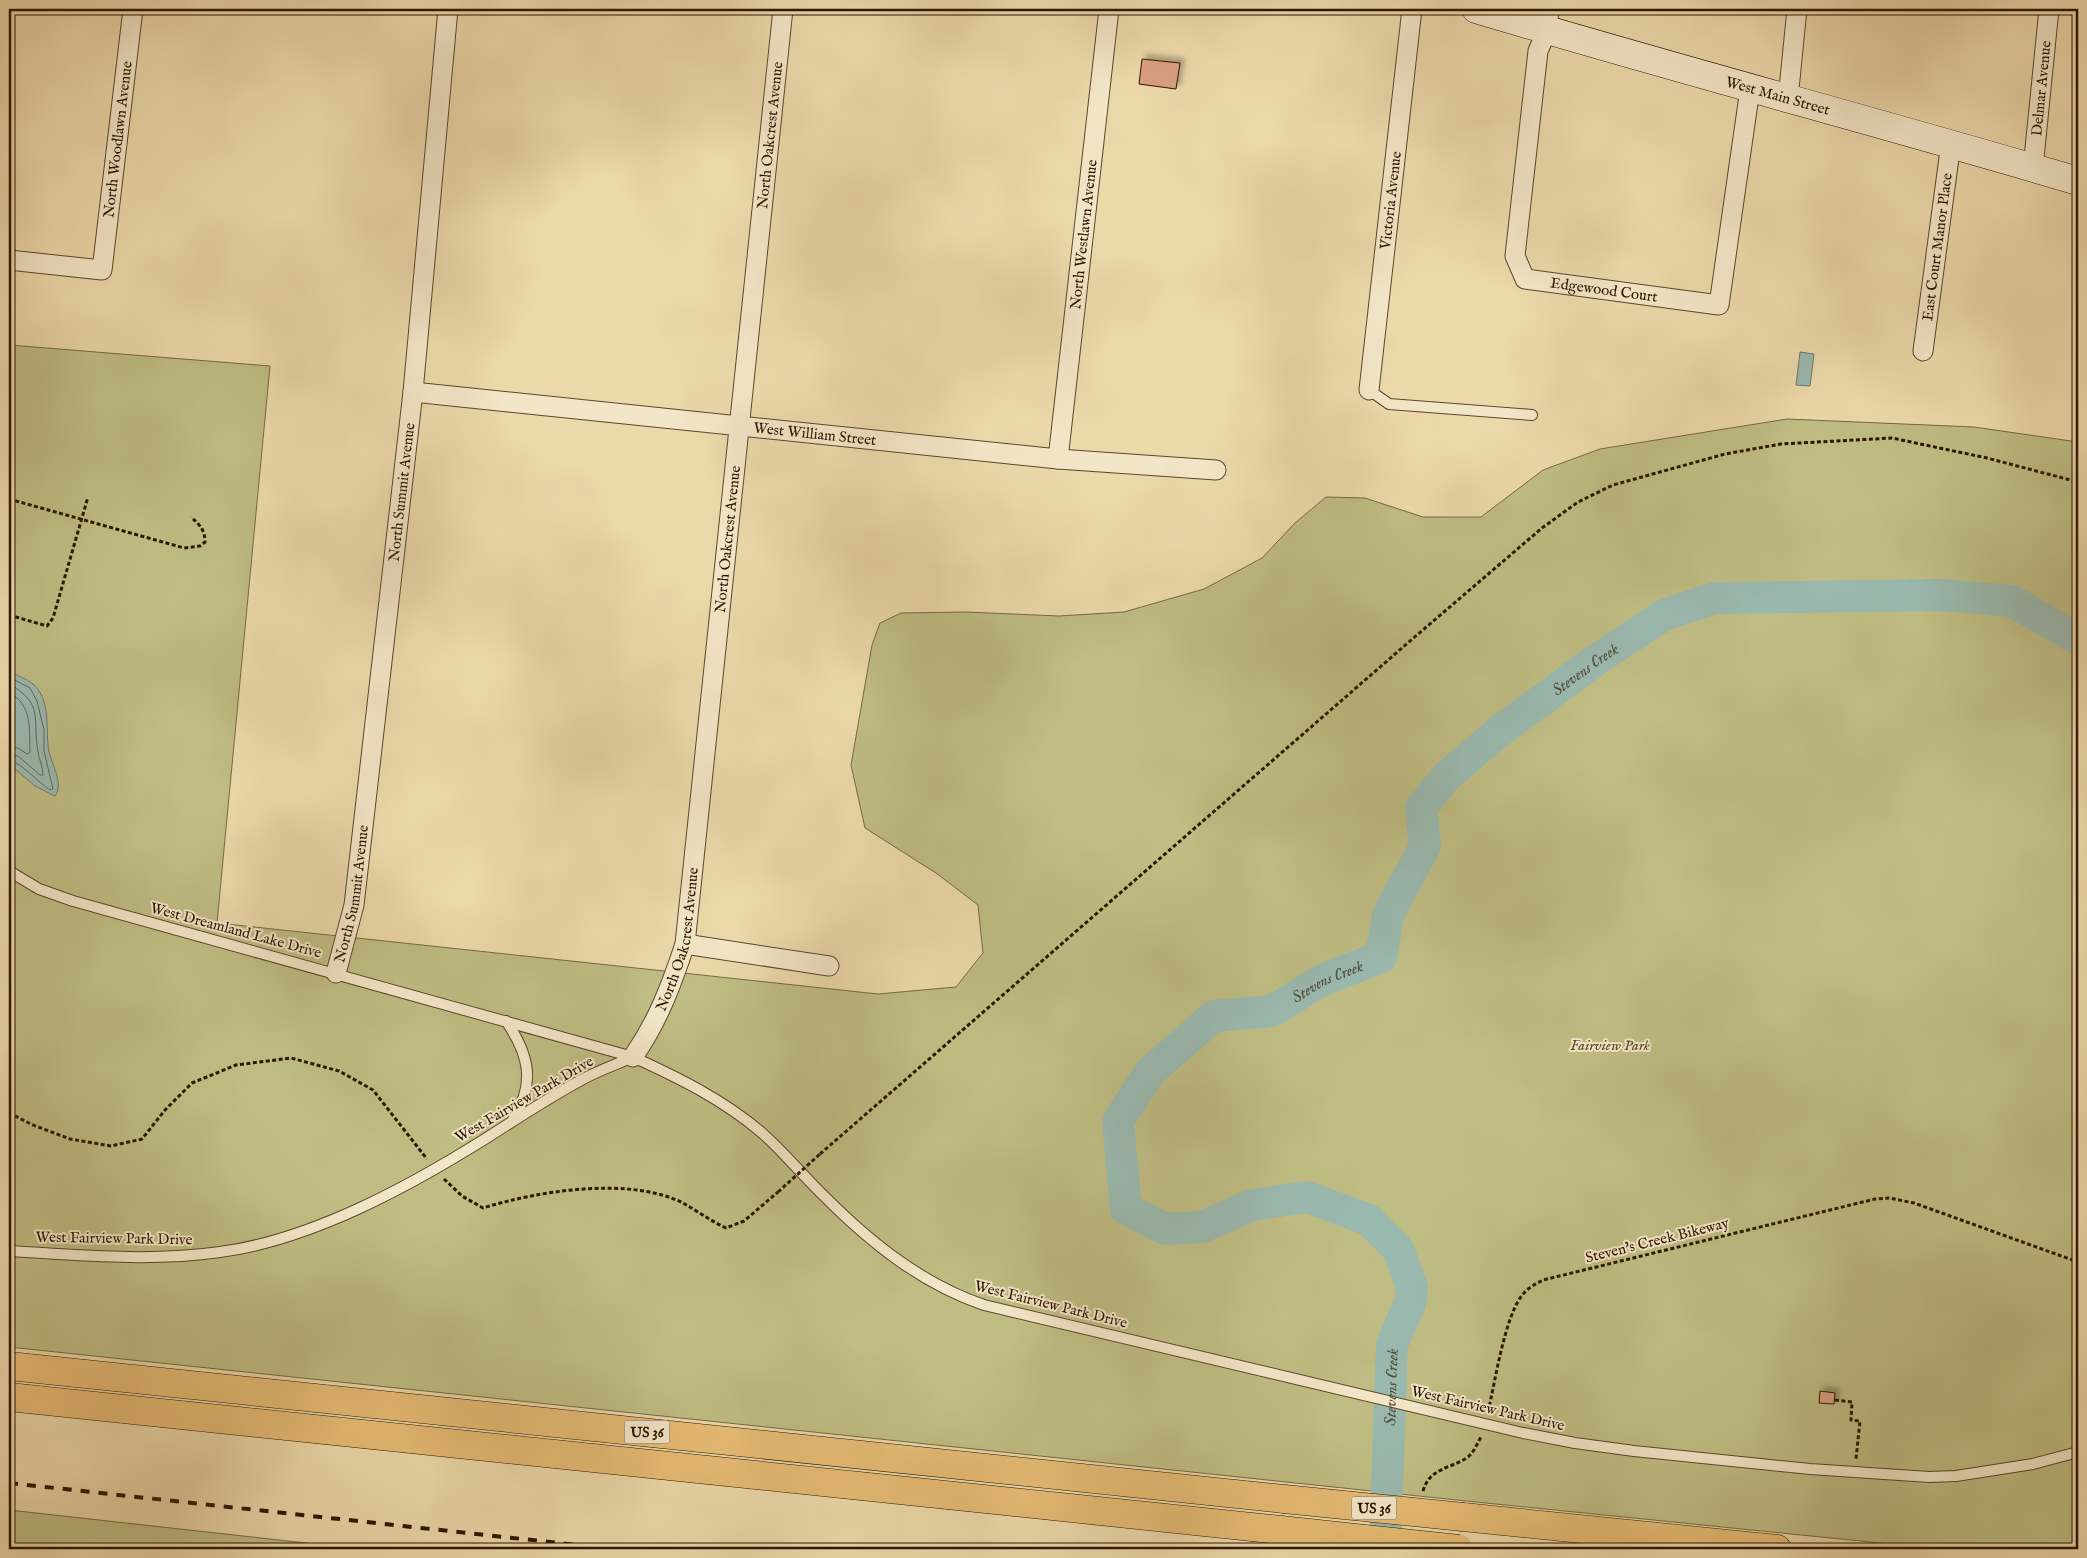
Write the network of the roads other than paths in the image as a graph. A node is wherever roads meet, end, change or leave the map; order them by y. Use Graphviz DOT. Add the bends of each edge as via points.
graph roads {
  1 [pos="133,9"];
  2 [pos="448,9"];
  3 [pos="783,9"];
  4 [pos="1109,9"];
  5 [pos="1412,9"];
  6 [pos="1476,9"];
  7 [pos="1797,9"];
  8 [pos="2049,9"];
  9 [pos="1548,19"];
  10 [pos="1750,89"];
  11 [pos="1788,98"];
  12 [pos="1951,143"];
  13 [pos="2033,168"];
  14 [pos="2078,181"];
  15 [pos="9,260"];
  16 [pos="1923,351"];
  17 [pos="1369,390"];
  18 [pos="413,392"];
  19 [pos="1532,415"];
  20 [pos="741,427"];
  21 [pos="1058,459"];
  22 [pos="1216,470"];
  23 [pos="9,871"];
  24 [pos="685,944"];
  25 [pos="829,966"];
  26 [pos="336,973"];
  27 [pos="506,1021"];
  28 [pos="633,1057"];
  29 [pos="511,1122"];
  30 [pos="9,1251"];
  31 [pos="9,1366"];
  32 [pos="9,1397"];
  33 [pos="2078,1452"];
  34 [pos="1459,1549"];
  35 [pos="1777,1549"];
  1 -- 15 [label="street, North Woodlawn Avenue" via="102,270"];
  2 -- 18 [label="street, North Summit Avenue"];
  3 -- 20 [label="street, North Oakcrest Avenue"];
  4 -- 21 [label="street, North Westlawn Avenue"];
  5 -- 17 [label="street, Victoria Avenue"];
  6 -- 9 [label="street, West Main Street"];
  7 -- 11 [label="street"];
  8 -- 13 [label="street, Delmar Avenue"];
  9 -- 10 [label="street, West Main Street"];
  9 -- 10 [label="street, Edgewood Court" via="1538,51 1515,256 1525,279 1719,305"];
  10 -- 11 [label="street, West Main Street"];
  11 -- 12 [label="street, West Main Street"];
  12 -- 13 [label="street, West Main Street"];
  12 -- 16 [label="street, East Court Manor Place"];
  13 -- 14 [label="street, West Main Street"];
  17 -- 19 [label="lane" via="1389,404"];
  18 -- 20 [label="street, West William Street"];
  18 -- 26 [label="street, North Summit Avenue" via="354,905"];
  20 -- 21 [label="street, West William Street"];
  20 -- 24 [label="street, North Oakcrest Avenue"];
  21 -- 22 [label="street, West William Street"];
  23 -- 26 [label="lane, West Dreamland Lake Drive" via="39,889 72,901"];
  24 -- 25 [label="street"];
  24 -- 28 [label="street, North Oakcrest Avenue" via="652,1030"];
  26 -- 27 [label="lane, West Dreamland Lake Drive"];
  27 -- 28 [label="lane, West Dreamland Lake Drive"];
  27 -- 29 [label="lane" via="524,1050 527,1066 525,1095"];
  28 -- 29 [label="lane, West Fairview Park Drive" via="586,1077"];
  28 -- 33 [label="lane, West Fairview Park Drive" via="693,1084 732,1108 762,1132 854,1226 919,1275 954,1295 984,1305 1484,1424 1575,1443 1634,1451 1928,1477 2033,1464"];
  29 -- 30 [label="lane, West Fairview Park Drive" via="434,1169 325,1222 276,1239 221,1252 176,1256"];
  31 -- 35 [label="main road, US 36, bridge"];
  32 -- 34 [label="main road, US 36, bridge"];
}
